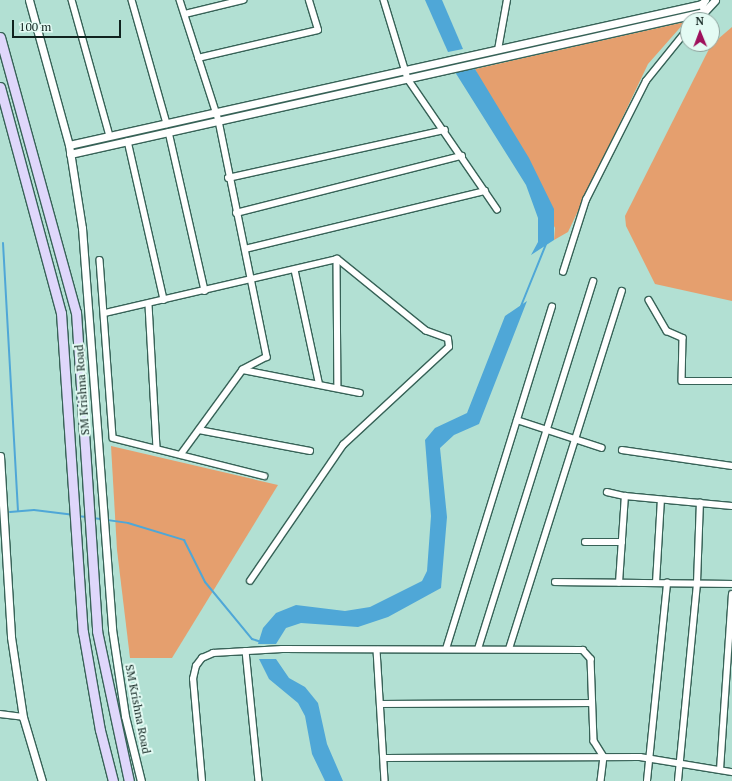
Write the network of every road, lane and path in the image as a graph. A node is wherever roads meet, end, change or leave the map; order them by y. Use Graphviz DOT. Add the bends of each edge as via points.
graph roads {
  1 [pos="29,0"];
  2 [pos="72,0"];
  3 [pos="132,0"];
  4 [pos="180,0"];
  5 [pos="243,0"];
  6 [pos="309,0"];
  7 [pos="384,0"];
  8 [pos="507,0"];
  9 [pos="715,0"];
  10 [pos="704,2"];
  11 [pos="704,12"];
  12 [pos="185,14"];
  13 [pos="680,17"];
  14 [pos="0,37"];
  15 [pos="680,39"];
  16 [pos="498,50"];
  17 [pos="198,58"];
  18 [pos="406,70"];
  19 [pos="408,79"];
  20 [pos="0,86"];
  21 [pos="216,112"];
  22 [pos="219,121"];
  23 [pos="167,124"];
  24 [pos="445,130"];
  25 [pos="169,132"];
  26 [pos="110,136"];
  27 [pos="128,141"];
  28 [pos="69,145"];
  29 [pos="70,154"];
  30 [pos="462,156"];
  31 [pos="228,178"];
  32 [pos="485,191"];
  33 [pos="497,209"];
  34 [pos="236,213"];
  35 [pos="245,249"];
  36 [pos="337,259"];
  37 [pos="100,260"];
  38 [pos="295,270"];
  39 [pos="563,272"];
  40 [pos="249,279"];
  41 [pos="594,282"];
  42 [pos="205,291"];
  43 [pos="622,291"];
  44 [pos="164,300"];
  45 [pos="649,300"];
  46 [pos="149,305"];
  47 [pos="552,307"];
  48 [pos="105,313"];
  49 [pos="242,370"];
  50 [pos="732,381"];
  51 [pos="319,382"];
  52 [pos="338,388"];
  53 [pos="360,393"];
  54 [pos="517,420"];
  55 [pos="199,430"];
  56 [pos="547,430"];
  57 [pos="575,439"];
  58 [pos="602,448"];
  59 [pos="157,449"];
  60 [pos="310,450"];
  61 [pos="622,450"];
  62 [pos="181,455"];
  63 [pos="0,456"];
  64 [pos="732,466"];
  65 [pos="264,476"];
  66 [pos="606,492"];
  67 [pos="625,496"];
  68 [pos="661,500"];
  69 [pos="700,503"];
  70 [pos="732,506"];
  71 [pos="585,542"];
  72 [pos="622,542"];
  73 [pos="250,582"];
  74 [pos="555,582"];
  75 [pos="619,583"];
  76 [pos="656,583"];
  77 [pos="667,583"];
  78 [pos="697,584"];
  79 [pos="732,584"];
  80 [pos="732,594"];
  81 [pos="446,649"];
  82 [pos="478,649"];
  83 [pos="509,649"];
  84 [pos="376,650"];
  85 [pos="246,651"];
  86 [pos="591,703"];
  87 [pos="381,704"];
  88 [pos="0,714"];
  89 [pos="23,717"];
  90 [pos="604,757"];
  91 [pos="384,758"];
  92 [pos="650,759"];
  93 [pos="680,764"];
  94 [pos="720,770"];
  95 [pos="732,772"];
  96 [pos="42,781"];
  97 [pos="113,781"];
  98 [pos="129,781"];
  99 [pos="141,781"];
  100 [pos="202,781"];
  101 [pos="259,781"];
  102 [pos="385,781"];
  103 [pos="601,781"];
  104 [pos="647,781"];
  105 [pos="678,781"];
  1 -- 28 [label="street, SM Krishna Road"];
  2 -- 26 [label="street"];
  3 -- 23 [label="street"];
  4 -- 12 [label="street"];
  5 -- 12 [label="street"];
  6 -- 17 [label="street" via="318,30"];
  7 -- 18 [label="street"];
  8 -- 16 [label="street"];
  9 -- 11 [label="street"];
  10 -- 11 [label="street"];
  10 -- 16 [label="street"];
  12 -- 17 [label="street"];
  13 -- 19 [label="street"];
  14 -- 98 [label="highway, SM Krishna Road" via="76,312 97,630"];
  15 -- 39 [label="street" via="646,81 586,200"];
  16 -- 18 [label="street"];
  17 -- 21 [label="street"];
  18 -- 19 [label="street"];
  18 -- 21 [label="street"];
  19 -- 22 [label="street"];
  19 -- 24 [label="street"];
  20 -- 97 [label="highway, SM Krishna Road" via="61,313 84,632 100,730"];
  21 -- 22 [label="street"];
  21 -- 23 [label="street"];
  22 -- 25 [label="street"];
  22 -- 31 [label="street"];
  23 -- 26 [label="street"];
  24 -- 30 [label="street"];
  24 -- 31 [label="street"];
  25 -- 27 [label="street"];
  25 -- 42 [label="street"];
  26 -- 28 [label="street"];
  27 -- 29 [label="street"];
  27 -- 44 [label="street"];
  28 -- 29 [label="street, SM Krishna Road"];
  29 -- 99 [label="street, SM Krishna Road" via="82,228 112,629 125,716"];
  30 -- 32 [label="street"];
  30 -- 34 [label="street"];
  31 -- 34 [label="street"];
  32 -- 33 [label="street"];
  32 -- 35 [label="street"];
  34 -- 35 [label="street"];
  35 -- 40 [label="street"];
  36 -- 38 [label="street"];
  36 -- 52 [label="street"];
  36 -- 73 [label="street" via="426,331 448,339 448,347 343,445"];
  37 -- 48 [label="street"];
  38 -- 40 [label="street"];
  38 -- 51 [label="street"];
  40 -- 42 [label="street"];
  40 -- 49 [label="street" via="267,357"];
  41 -- 56 [label="street"];
  42 -- 44 [label="street"];
  43 -- 57 [label="street"];
  44 -- 46 [label="street"];
  45 -- 50 [label="street" via="667,331 683,338 682,381"];
  46 -- 48 [label="street"];
  46 -- 59 [label="street"];
  47 -- 54 [label="street"];
  48 -- 59 [label="street" via="113,438"];
  49 -- 51 [label="street"];
  49 -- 55 [label="street"];
  51 -- 52 [label="street"];
  52 -- 53 [label="street"];
  54 -- 56 [label="street"];
  54 -- 81 [label="street"];
  55 -- 60 [label="street"];
  55 -- 62 [label="street"];
  56 -- 57 [label="street"];
  56 -- 82 [label="street"];
  57 -- 58 [label="street"];
  57 -- 83 [label="street"];
  59 -- 62 [label="street"];
  61 -- 64 [label="street"];
  62 -- 65 [label="street"];
  63 -- 89 [label="street" via="11,637"];
  66 -- 67 [label="street"];
  67 -- 68 [label="street"];
  67 -- 72 [label="street"];
  68 -- 69 [label="street"];
  68 -- 76 [label="street"];
  69 -- 70 [label="street"];
  69 -- 78 [label="street"];
  71 -- 72 [label="street"];
  72 -- 75 [label="street"];
  74 -- 75 [label="street"];
  75 -- 76 [label="street"];
  76 -- 77 [label="street"];
  77 -- 78 [label="street"];
  77 -- 92 [label="street"];
  78 -- 79 [label="street"];
  78 -- 93 [label="street"];
  80 -- 94 [label="street"];
  81 -- 82 [label="street"];
  81 -- 84 [label="street"];
  82 -- 83 [label="street"];
  83 -- 86 [label="street" via="587,652 591,659"];
  84 -- 85 [label="street"];
  84 -- 87 [label="street"];
  85 -- 100 [label="street" via="213,653 202,658 196,666 193,679"];
  85 -- 101 [label="street"];
  86 -- 87 [label="street"];
  86 -- 90 [label="street" via="594,741"];
  87 -- 91 [label="street"];
  88 -- 89 [label="street"];
  89 -- 96 [label="street"];
  90 -- 91 [label="street"];
  90 -- 92 [label="street"];
  90 -- 103 [label="street"];
  91 -- 102 [label="street"];
  92 -- 93 [label="street"];
  92 -- 104 [label="street"];
  93 -- 94 [label="street"];
  93 -- 105 [label="street"];
  94 -- 95 [label="street"];
}
